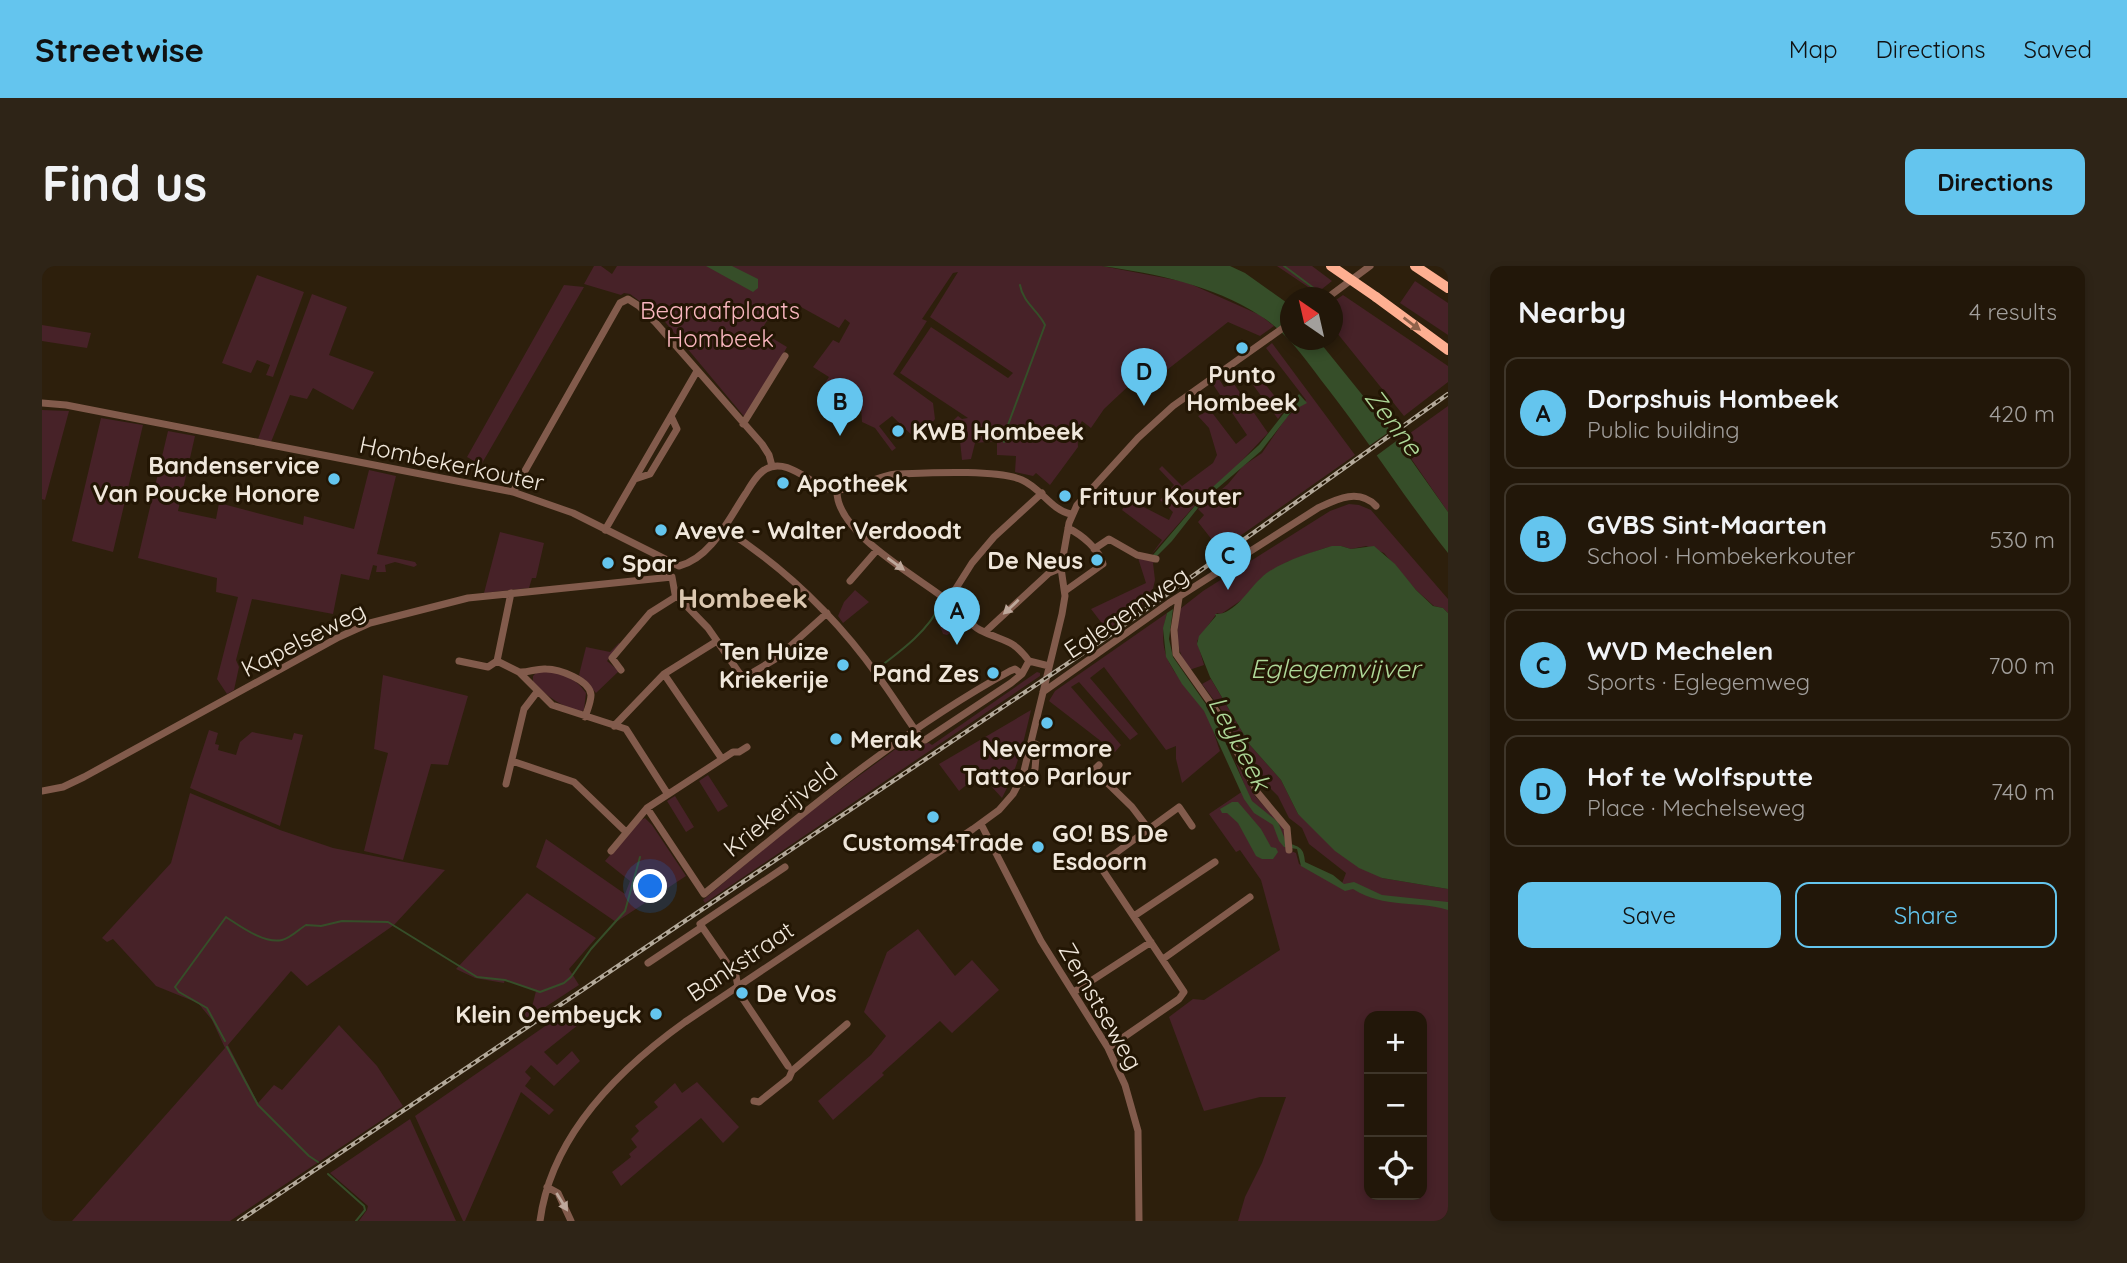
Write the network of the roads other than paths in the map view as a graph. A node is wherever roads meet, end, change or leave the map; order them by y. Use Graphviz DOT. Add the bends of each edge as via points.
graph roads {
  1 [pos="1331,266"];
  2 [pos="1370,266"];
  3 [pos="1418,268"];
  4 [pos="1341,287"];
  5 [pos="1448,288"];
  6 [pos="1280,330"];
  7 [pos="1448,350"];
  8 [pos="785,356"];
  9 [pos="697,371"];
  10 [pos="42,403"];
  11 [pos="671,416"];
  12 [pos="743,424"];
  13 [pos="772,466"];
  14 [pos="635,479"];
  15 [pos="837,491"];
  16 [pos="513,492"];
  17 [pos="1042,493"];
  18 [pos="1376,506"];
  19 [pos="1071,514"];
  20 [pos="723,528"];
  21 [pos="1068,528"];
  22 [pos="605,530"];
  23 [pos="1094,549"];
  24 [pos="877,550"];
  25 [pos="1156,559"];
  26 [pos="679,566"];
  27 [pos="1061,568"];
  28 [pos="672,577"];
  29 [pos="850,580"];
  30 [pos="1065,591"];
  31 [pos="511,593"];
  32 [pos="677,596"];
  33 [pos="1179,598"];
  34 [pos="948,601"];
  35 [pos="827,613"];
  36 [pos="985,632"];
  37 [pos="717,641"];
  38 [pos="459,661"];
  39 [pos="497,661"];
  40 [pos="1029,661"];
  41 [pos="1049,666"];
  42 [pos="621,670"];
  43 [pos="519,672"];
  44 [pos="664,674"];
  45 [pos="1022,674"];
  46 [pos="537,692"];
  47 [pos="1043,692"];
  48 [pos="585,717"];
  49 [pos="614,726"];
  50 [pos="915,731"];
  51 [pos="747,747"];
  52 [pos="722,759"];
  53 [pos="512,761"];
  54 [pos="1099,765"];
  55 [pos="506,784"];
  56 [pos="42,791"];
  57 [pos="667,793"];
  58 [pos="647,808"];
  59 [pos="981,824"];
  60 [pos="1192,826"];
  61 [pos="1148,828"];
  62 [pos="626,832"];
  63 [pos="1289,850"];
  64 [pos="611,851"];
  65 [pos="1215,862"];
  66 [pos="785,867"];
  67 [pos="1251,897"];
  68 [pos="1134,916"];
  69 [pos="702,928"];
  70 [pos="1151,942"];
  71 [pos="1163,959"];
  72 [pos="648,963"];
  73 [pos="737,987"];
  74 [pos="1074,992"];
  75 [pos="847,1024"];
  76 [pos="1108,1048"];
  77 [pos="788,1066"];
  78 [pos="754,1101"];
  79 [pos="547,1187"];
  80 [pos="540,1221"];
  81 [pos="571,1221"];
  82 [pos="1139,1221"];
  1 -- 7 [label="highway, one-way, bridge"];
  2 -- 4 [label="street"];
  3 -- 5 [label="highway"];
  6 -- 19 [label="street" via="1173,406"];
  8 -- 12 [label="street"];
  9 -- 11 [label="street"];
  9 -- 12 [label="street"];
  9 -- 16 [label="street" via="647,313 635,302 624,300"];
  10 -- 16 [label="street, Hombekerkouter"];
  11 -- 14 [label="street"];
  11 -- 14 [label="street" via="677,429 650,474"];
  12 -- 13 [label="street" via="768,452"];
  13 -- 15 [label="street" via="785,467"];
  13 -- 20 [label="street" via="757,477"];
  14 -- 22 [label="street"];
  15 -- 17 [label="street" via="883,475 985,474 1020,479"];
  15 -- 24 [label="street" via="841,510"];
  16 -- 22 [label="street, Hombekerkouter"];
  17 -- 19 [label="street"];
  17 -- 34 [label="street" via="994,537"];
  18 -- 33 [label="street, Eglegemweg" via="1364,497 1337,499"];
  19 -- 21 [label="street, Bankstraat"];
  20 -- 26 [label="street" via="701,555"];
  20 -- 35 [label="street" via="756,549"];
  21 -- 23 [label="street"];
  21 -- 27 [label="street, Bankstraat"];
  22 -- 26 [label="street, Hombekerkouter"];
  23 -- 25 [label="street" via="1109,539 1137,555"];
  23 -- 30 [label="street" via="1103,564"];
  24 -- 29 [label="street"];
  24 -- 34 [label="street, one-way"];
  26 -- 28 [label="street"];
  27 -- 30 [label="street, Bankstraat"];
  27 -- 36 [label="street, one-way" via="1049,573"];
  28 -- 31 [label="street, Kapelseweg"];
  28 -- 32 [label="street"];
  30 -- 41 [label="street, Bankstraat"];
  31 -- 39 [label="street"];
  31 -- 56 [label="street, Kapelseweg" via="452,601 370,624 84,777"];
  32 -- 37 [label="street"];
  32 -- 42 [label="street" via="650,614 612,658"];
  33 -- 47 [label="street, Eglegemweg"];
  33 -- 63 [label="street" via="1176,654 1217,712 1257,792 1287,828"];
  34 -- 36 [label="street"];
  35 -- 37 [label="street" via="777,658 745,677"];
  35 -- 50 [label="street"];
  36 -- 40 [label="street" via="1010,641"];
  37 -- 44 [label="street"];
  38 -- 39 [label="street" via="488,667"];
  39 -- 43 [label="street"];
  40 -- 41 [label="street"];
  40 -- 45 [label="street"];
  41 -- 47 [label="street, Bankstraat"];
  43 -- 46 [label="street"];
  43 -- 48 [label="street" via="544,668 574,676 590,691"];
  44 -- 49 [label="street"];
  44 -- 52 [label="street"];
  45 -- 50 [label="street, Kriekerijveld" via="1010,671"];
  45 -- 50 [label="street" via="925,740"];
  46 -- 48 [label="street" via="552,705"];
  46 -- 53 [label="street" via="524,709"];
  47 -- 59 [label="street, Bankstraat" via="1031,742 1037,745 1030,781 1019,783 999,810"];
  48 -- 49 [label="street"];
  49 -- 57 [label="street" via="626,729"];
  50 -- 58 [label="street, Kriekerijveld" via="828,793 704,894"];
  51 -- 52 [label="street"];
  52 -- 57 [label="street"];
  53 -- 55 [label="street"];
  53 -- 62 [label="street" via="574,782"];
  54 -- 61 [label="street" via="1094,770"];
  57 -- 58 [label="street"];
  58 -- 62 [label="street"];
  59 -- 73 [label="street, Bankstraat"];
  59 -- 74 [label="street, Zemstseweg" via="1041,941"];
  60 -- 61 [label="street" via="1179,807"];
  61 -- 68 [label="street" via="1102,863"];
  62 -- 64 [label="street"];
  65 -- 68 [label="street"];
  66 -- 69 [label="street" via="700,924"];
  67 -- 71 [label="street"];
  68 -- 70 [label="street"];
  69 -- 72 [label="street"];
  69 -- 73 [label="street" via="736,976"];
  70 -- 71 [label="street"];
  70 -- 74 [label="street"];
  71 -- 76 [label="street" via="1183,988 1182,996"];
  73 -- 77 [label="street"];
  73 -- 79 [label="street, Bankstraat" via="668,1034 631,1066 576,1127"];
  74 -- 76 [label="street, Zemstseweg"];
  75 -- 78 [label="street" via="764,1098"];
  76 -- 82 [label="street, Zemstseweg" via="1138,1131"];
  79 -- 80 [label="street, Bankstraat"];
  79 -- 81 [label="street, one-way" via="558,1193"];
}
